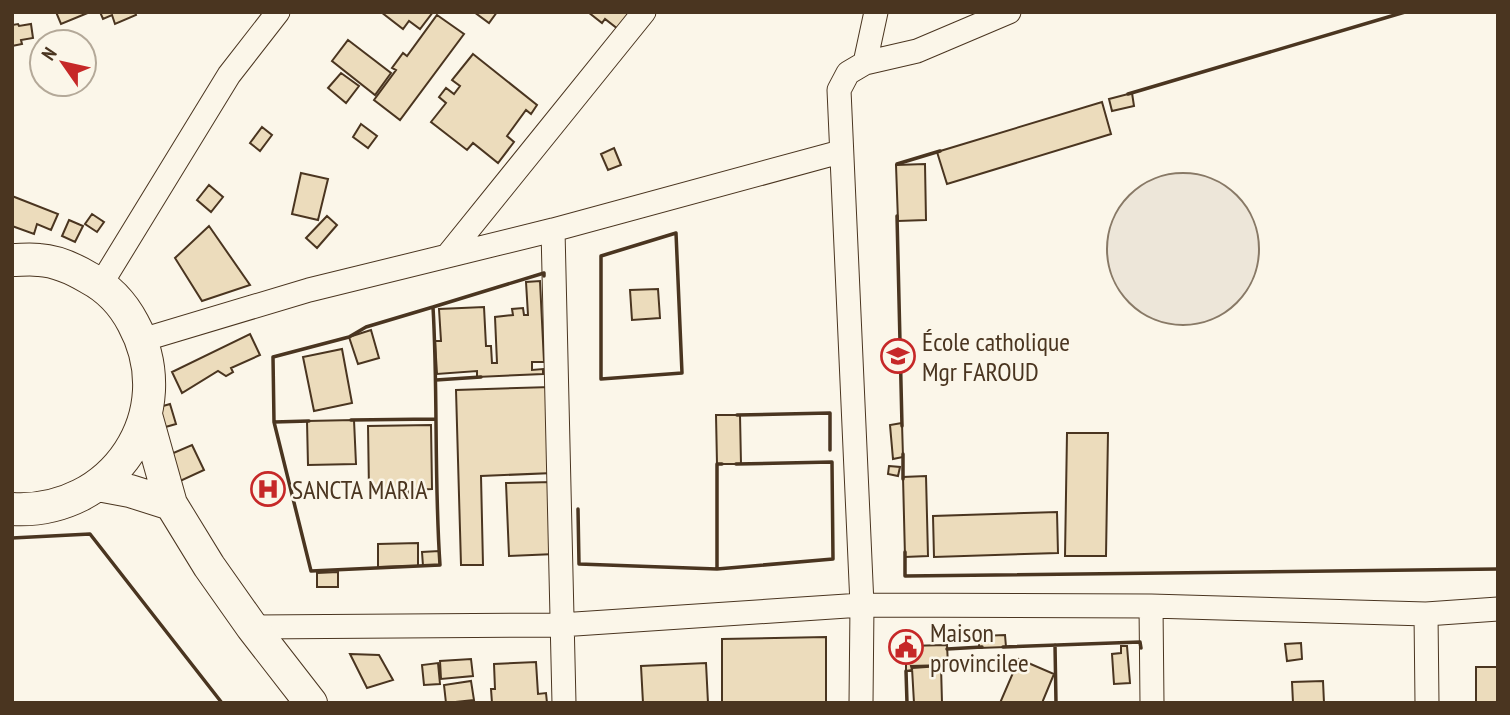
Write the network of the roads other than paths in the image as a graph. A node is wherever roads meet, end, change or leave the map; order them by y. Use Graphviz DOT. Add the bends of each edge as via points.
graph roads {
  1 [pos="278,12"];
  2 [pos="644,12"];
  3 [pos="876,12"];
  4 [pos="1009,12"];
  5 [pos="865,63"];
  6 [pos="841,152"];
  7 [pos="553,230"];
  8 [pos="447,256"];
  9 [pos="12,260"];
  10 [pos="101,284"];
  11 [pos="142,340"];
  12 [pos="146,415"];
  13 [pos="98,485"];
  14 [pos="171,503"];
  15 [pos="12,509"];
  16 [pos="862,605"];
  17 [pos="1151,606"];
  18 [pos="1498,609"];
  19 [pos="1426,614"];
  20 [pos="561,625"];
  21 [pos="252,627"];
  22 [pos="311,703"];
  23 [pos="564,703"];
  24 [pos="861,703"];
  25 [pos="1152,703"];
  26 [pos="1427,703"];
  1 -- 10 [label="street" via="229,75"];
  2 -- 8 [label="street"];
  3 -- 5 [label="street"];
  4 -- 5 [label="street" via="917,51"];
  5 -- 6 [label="street" via="848,73 839,90"];
  6 -- 7 [label="street"];
  6 -- 16 [label="street"];
  7 -- 8 [label="street"];
  7 -- 20 [label="street"];
  8 -- 11 [label="street" via="309,290"];
  9 -- 10 [label="street" via="41,260 72,268"];
  10 -- 11 [label="street" via="125,309"];
  11 -- 12 [label="street" via="149,377"];
  12 -- 13 [label="street" via="128,455"];
  12 -- 14 [label="street"];
  13 -- 14 [label="street"];
  13 -- 15 [label="street" via="68,502 34,510"];
  14 -- 21 [label="street"];
  16 -- 17 [label="street"];
  16 -- 20 [label="street"];
  16 -- 24 [label="street"];
  17 -- 19 [label="street"];
  17 -- 25 [label="street"];
  18 -- 19 [label="street"];
  19 -- 26 [label="street"];
  20 -- 21 [label="street"];
  20 -- 23 [label="street"];
  21 -- 22 [label="street"];
}
